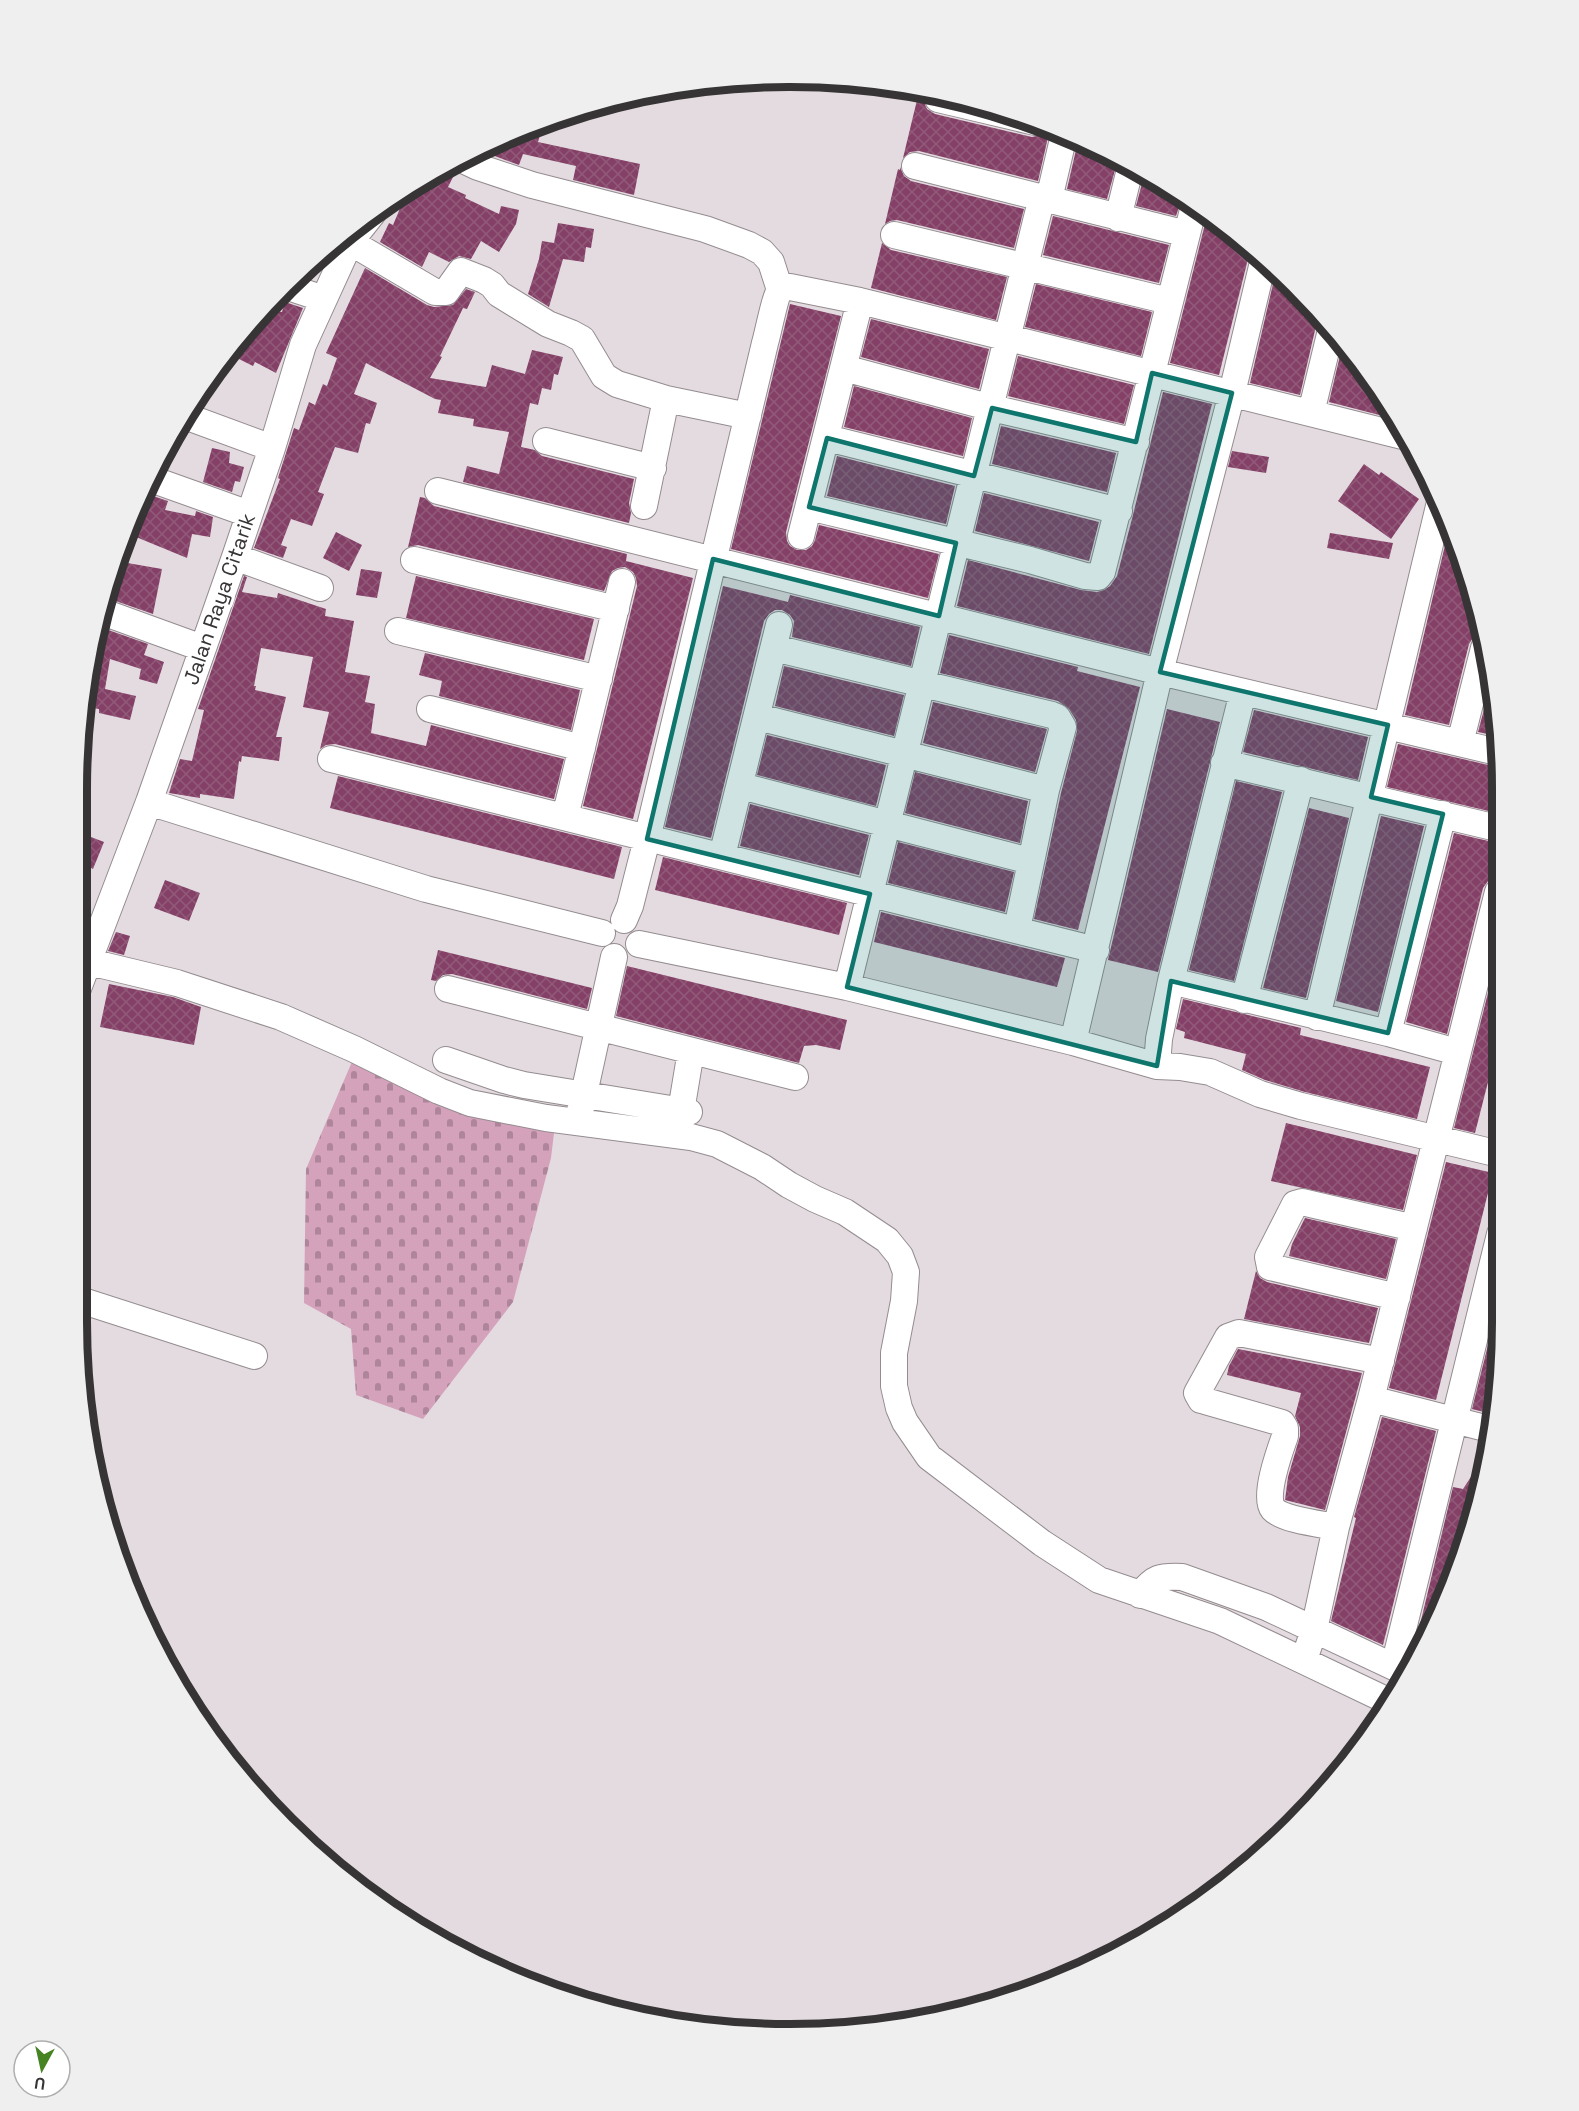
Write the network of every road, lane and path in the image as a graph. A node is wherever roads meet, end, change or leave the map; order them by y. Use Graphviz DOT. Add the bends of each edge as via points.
graph roads {
  1 [pos="1062,142"];
  2 [pos="470,164"];
  3 [pos="915,166"];
  4 [pos="1129,174"];
  5 [pos="1046,198"];
  6 [pos="1192,214"];
  7 [pos="1118,218"];
  8 [pos="1187,234"];
  9 [pos="894,235"];
  10 [pos="350,242"];
  11 [pos="1024,266"];
  12 [pos="1261,269"];
  13 [pos="296,290"];
  14 [pos="780,290"];
  15 [pos="324,299"];
  16 [pos="860,301"];
  17 [pos="1169,302"];
  18 [pos="1009,337"];
  19 [pos="1335,347"];
  20 [pos="844,368"];
  21 [pos="1152,373"];
  22 [pos="1232,393"];
  23 [pos="666,399"];
  24 [pos="992,408"];
  25 [pos="1311,413"];
  26 [pos="748,416"];
  27 [pos="193,419"];
  28 [pos="1396,434"];
  29 [pos="827,438"];
  30 [pos="546,441"];
  31 [pos="1136,441"];
  32 [pos="273,448"];
  33 [pos="653,468"];
  34 [pos="974,476"];
  35 [pos="158,481"];
  36 [pos="438,491"];
  37 [pos="644,506"];
  38 [pos="808,507"];
  39 [pos="1119,511"];
  40 [pos="249,514"];
  41 [pos="1437,516"];
  42 [pos="801,536"];
  43 [pos="956,543"];
  44 [pos="235,557"];
  45 [pos="713,559"];
  46 [pos="414,560"];
  47 [pos="622,582"];
  48 [pos="320,588"];
  49 [pos="616,609"];
  50 [pos="109,614"];
  51 [pos="939,616"];
  52 [pos="398,631"];
  53 [pos="202,648"];
  54 [pos="1480,662"];
  55 [pos="1160,672"];
  56 [pos="599,679"];
  57 [pos="922,684"];
  58 [pos="1243,692"];
  59 [pos="430,709"];
  60 [pos="758,717"];
  61 [pos="1388,725"];
  62 [pos="1460,743"];
  63 [pos="582,748"];
  64 [pos="1490,750"];
  65 [pos="905,755"];
  66 [pos="331,759"];
  67 [pos="1224,764"];
  68 [pos="1301,780"];
  69 [pos="741,786"];
  70 [pos="1046,790"];
  71 [pos="1371,797"];
  72 [pos="149,802"];
  73 [pos="1443,814"];
  74 [pos="565,817"];
  75 [pos="886,824"];
  76 [pos="1492,827"];
  77 [pos="647,839"];
  78 [pos="723,856"];
  79 [pos="1030,861"];
  80 [pos="870,894"];
  81 [pos="1492,915"];
  82 [pos="624,920"];
  83 [pos="1017,929"];
  84 [pos="602,933"];
  85 [pos="639,944"];
  86 [pos="87,948"];
  87 [pos="1096,951"];
  88 [pos="614,957"];
  89 [pos="87,961"];
  90 [pos="1171,981"];
  91 [pos="847,987"];
  92 [pos="448,989"];
  93 [pos="1244,1000"];
  94 [pos="1317,1017"];
  95 [pos="598,1027"];
  96 [pos="1388,1033"];
  97 [pos="1073,1042"];
  98 [pos="691,1050"];
  99 [pos="1457,1052"];
  100 [pos="446,1060"];
  101 [pos="1157,1066"];
  102 [pos="795,1077"];
  103 [pos="583,1095"];
  104 [pos="578,1122"];
  105 [pos="1436,1138"];
  106 [pos="1492,1152"];
  107 [pos="1414,1228"];
  108 [pos="1492,1265"];
  109 [pos="1397,1297"];
  110 [pos="87,1303"];
  111 [pos="254,1356"];
  112 [pos="1381,1361"];
  113 [pos="1371,1399"];
  114 [pos="1453,1419"];
  115 [pos="1484,1428"];
  116 [pos="1336,1527"];
  117 [pos="1140,1594"];
  118 [pos="1314,1630"];
  119 [pos="1304,1660"];
  120 [pos="1402,1666"];
  121 [pos="1400,1669"];
  122 [pos="1382,1698"];
  1 -- 5 [label="street"];
  2 -- 14 [label="street" via="532,185 749,244 771,262"];
  3 -- 5 [label="street"];
  4 -- 7 [label="street"];
  5 -- 7 [label="street"];
  5 -- 11 [label="street"];
  6 -- 8 [label="street"];
  7 -- 8 [label="street"];
  8 -- 17 [label="street"];
  9 -- 11 [label="street"];
  10 -- 15 [label="street, Jalan Raya Citarik"];
  10 -- 23 [label="street" via="435,292 446,292 461,271 484,280 499,294 582,339 604,376"];
  11 -- 17 [label="street"];
  11 -- 18 [label="street"];
  12 -- 22 [label="street"];
  13 -- 15 [label="street"];
  14 -- 16 [label="street" via="790,286"];
  14 -- 26 [label="street"];
  15 -- 32 [label="street, Jalan Raya Citarik" via="303,345"];
  16 -- 18 [label="street"];
  16 -- 20 [label="street"];
  17 -- 21 [label="street"];
  18 -- 21 [label="street"];
  18 -- 24 [label="street"];
  19 -- 25 [label="street"];
  20 -- 24 [label="street"];
  20 -- 29 [label="street"];
  21 -- 22 [label="street"];
  21 -- 31 [label="street"];
  22 -- 25 [label="street"];
  22 -- 55 [label="street"];
  23 -- 26 [label="street"];
  23 -- 33 [label="street"];
  24 -- 31 [label="street"];
  24 -- 34 [label="street"];
  25 -- 28 [label="street"];
  26 -- 45 [label="street"];
  27 -- 32 [label="street"];
  29 -- 34 [label="street"];
  29 -- 38 [label="street"];
  30 -- 33 [label="street"];
  31 -- 39 [label="street"];
  32 -- 40 [label="street, Jalan Raya Citarik"];
  33 -- 37 [label="street"];
  34 -- 39 [label="street"];
  34 -- 43 [label="street"];
  35 -- 40 [label="street"];
  36 -- 45 [label="street"];
  38 -- 42 [label="street"];
  38 -- 43 [label="street"];
  39 -- 43 [label="street" via="1098,577"];
  40 -- 44 [label="street, Jalan Raya Citarik"];
  41 -- 61 [label="street"];
  43 -- 51 [label="street"];
  44 -- 48 [label="street"];
  44 -- 53 [label="street, Jalan Raya Citarik"];
  45 -- 51 [label="street"];
  45 -- 77 [label="street"];
  46 -- 49 [label="street"];
  47 -- 49 [label="street"];
  49 -- 56 [label="street"];
  50 -- 53 [label="street"];
  51 -- 55 [label="street"];
  51 -- 57 [label="street"];
  52 -- 56 [label="street"];
  53 -- 72 [label="street, Jalan Raya Citarik"];
  54 -- 62 [label="street"];
  55 -- 58 [label="street"];
  55 -- 87 [label="street"];
  56 -- 63 [label="street"];
  57 -- 60 [label="street" via="776,637"];
  57 -- 65 [label="street"];
  57 -- 70 [label="street" via="1057,717 1063,727"];
  58 -- 61 [label="street"];
  58 -- 67 [label="street"];
  59 -- 63 [label="street"];
  60 -- 65 [label="street"];
  60 -- 69 [label="street"];
  61 -- 62 [label="street"];
  61 -- 71 [label="street"];
  62 -- 64 [label="street"];
  63 -- 74 [label="street"];
  65 -- 70 [label="street"];
  65 -- 75 [label="street"];
  66 -- 74 [label="street"];
  67 -- 68 [label="street"];
  67 -- 90 [label="street"];
  68 -- 71 [label="street"];
  68 -- 93 [label="street"];
  69 -- 75 [label="street"];
  69 -- 78 [label="street"];
  70 -- 79 [label="street"];
  71 -- 73 [label="street"];
  71 -- 94 [label="street"];
  72 -- 84 [label="street" via="426,889"];
  72 -- 86 [label="street, Jalan Raya Citarik"];
  73 -- 76 [label="street"];
  73 -- 96 [label="street"];
  74 -- 77 [label="street"];
  75 -- 79 [label="street"];
  75 -- 80 [label="street"];
  77 -- 78 [label="street"];
  77 -- 82 [label="street"];
  78 -- 80 [label="street"];
  79 -- 83 [label="street"];
  80 -- 83 [label="street"];
  80 -- 91 [label="street"];
  81 -- 99 [label="street"];
  82 -- 84 [label="street" via="614,920"];
  82 -- 85 [label="street" via="636,929"];
  83 -- 87 [label="street"];
  84 -- 88 [label="street" via="603,948"];
  85 -- 88 [label="street" via="630,956"];
  85 -- 91 [label="street"];
  87 -- 97 [label="street"];
  88 -- 95 [label="street"];
  89 -- 104 [label="street" via="145,974 281,1017 470,1103"];
  90 -- 93 [label="street"];
  90 -- 101 [label="street"];
  91 -- 97 [label="street"];
  92 -- 95 [label="street"];
  93 -- 94 [label="street"];
  94 -- 96 [label="street"];
  95 -- 98 [label="street"];
  95 -- 103 [label="street"];
  96 -- 99 [label="street"];
  97 -- 101 [label="street"];
  98 -- 102 [label="street"];
  98 -- 103 [label="street" via="685,1112"];
  99 -- 105 [label="street"];
  100 -- 103 [label="street" via="504,1080"];
  101 -- 105 [label="street" via="1210,1072 1260,1094 1301,1106"];
  103 -- 104 [label="street"];
  104 -- 117 [label="street" via="717,1144 845,1212 887,1240 900,1256 906,1272 894,1353 894,1386 905,1422 929,1457 1042,1543 1099,1580"];
  105 -- 106 [label="street"];
  105 -- 107 [label="street"];
  107 -- 109 [label="street"];
  107 -- 109 [label="street" via="1302,1202 1295,1204 1268,1257 1270,1267"];
  108 -- 114 [label="street"];
  109 -- 112 [label="street"];
  110 -- 111 [label="street"];
  112 -- 113 [label="street"];
  112 -- 116 [label="street" via="1233,1334 1197,1393 1201,1400 1282,1423 1285,1436 1269,1497 1272,1508 1295,1518"];
  113 -- 114 [label="street"];
  113 -- 116 [label="street"];
  114 -- 115 [label="street"];
  114 -- 120 [label="street"];
  116 -- 118 [label="street"];
  117 -- 118 [label="street" via="1155,1578 1182,1577 1266,1607"];
  117 -- 119 [label="street" via="1220,1621"];
  118 -- 119 [label="street"];
  118 -- 121 [label="street"];
  119 -- 122 [label="street"];
}
